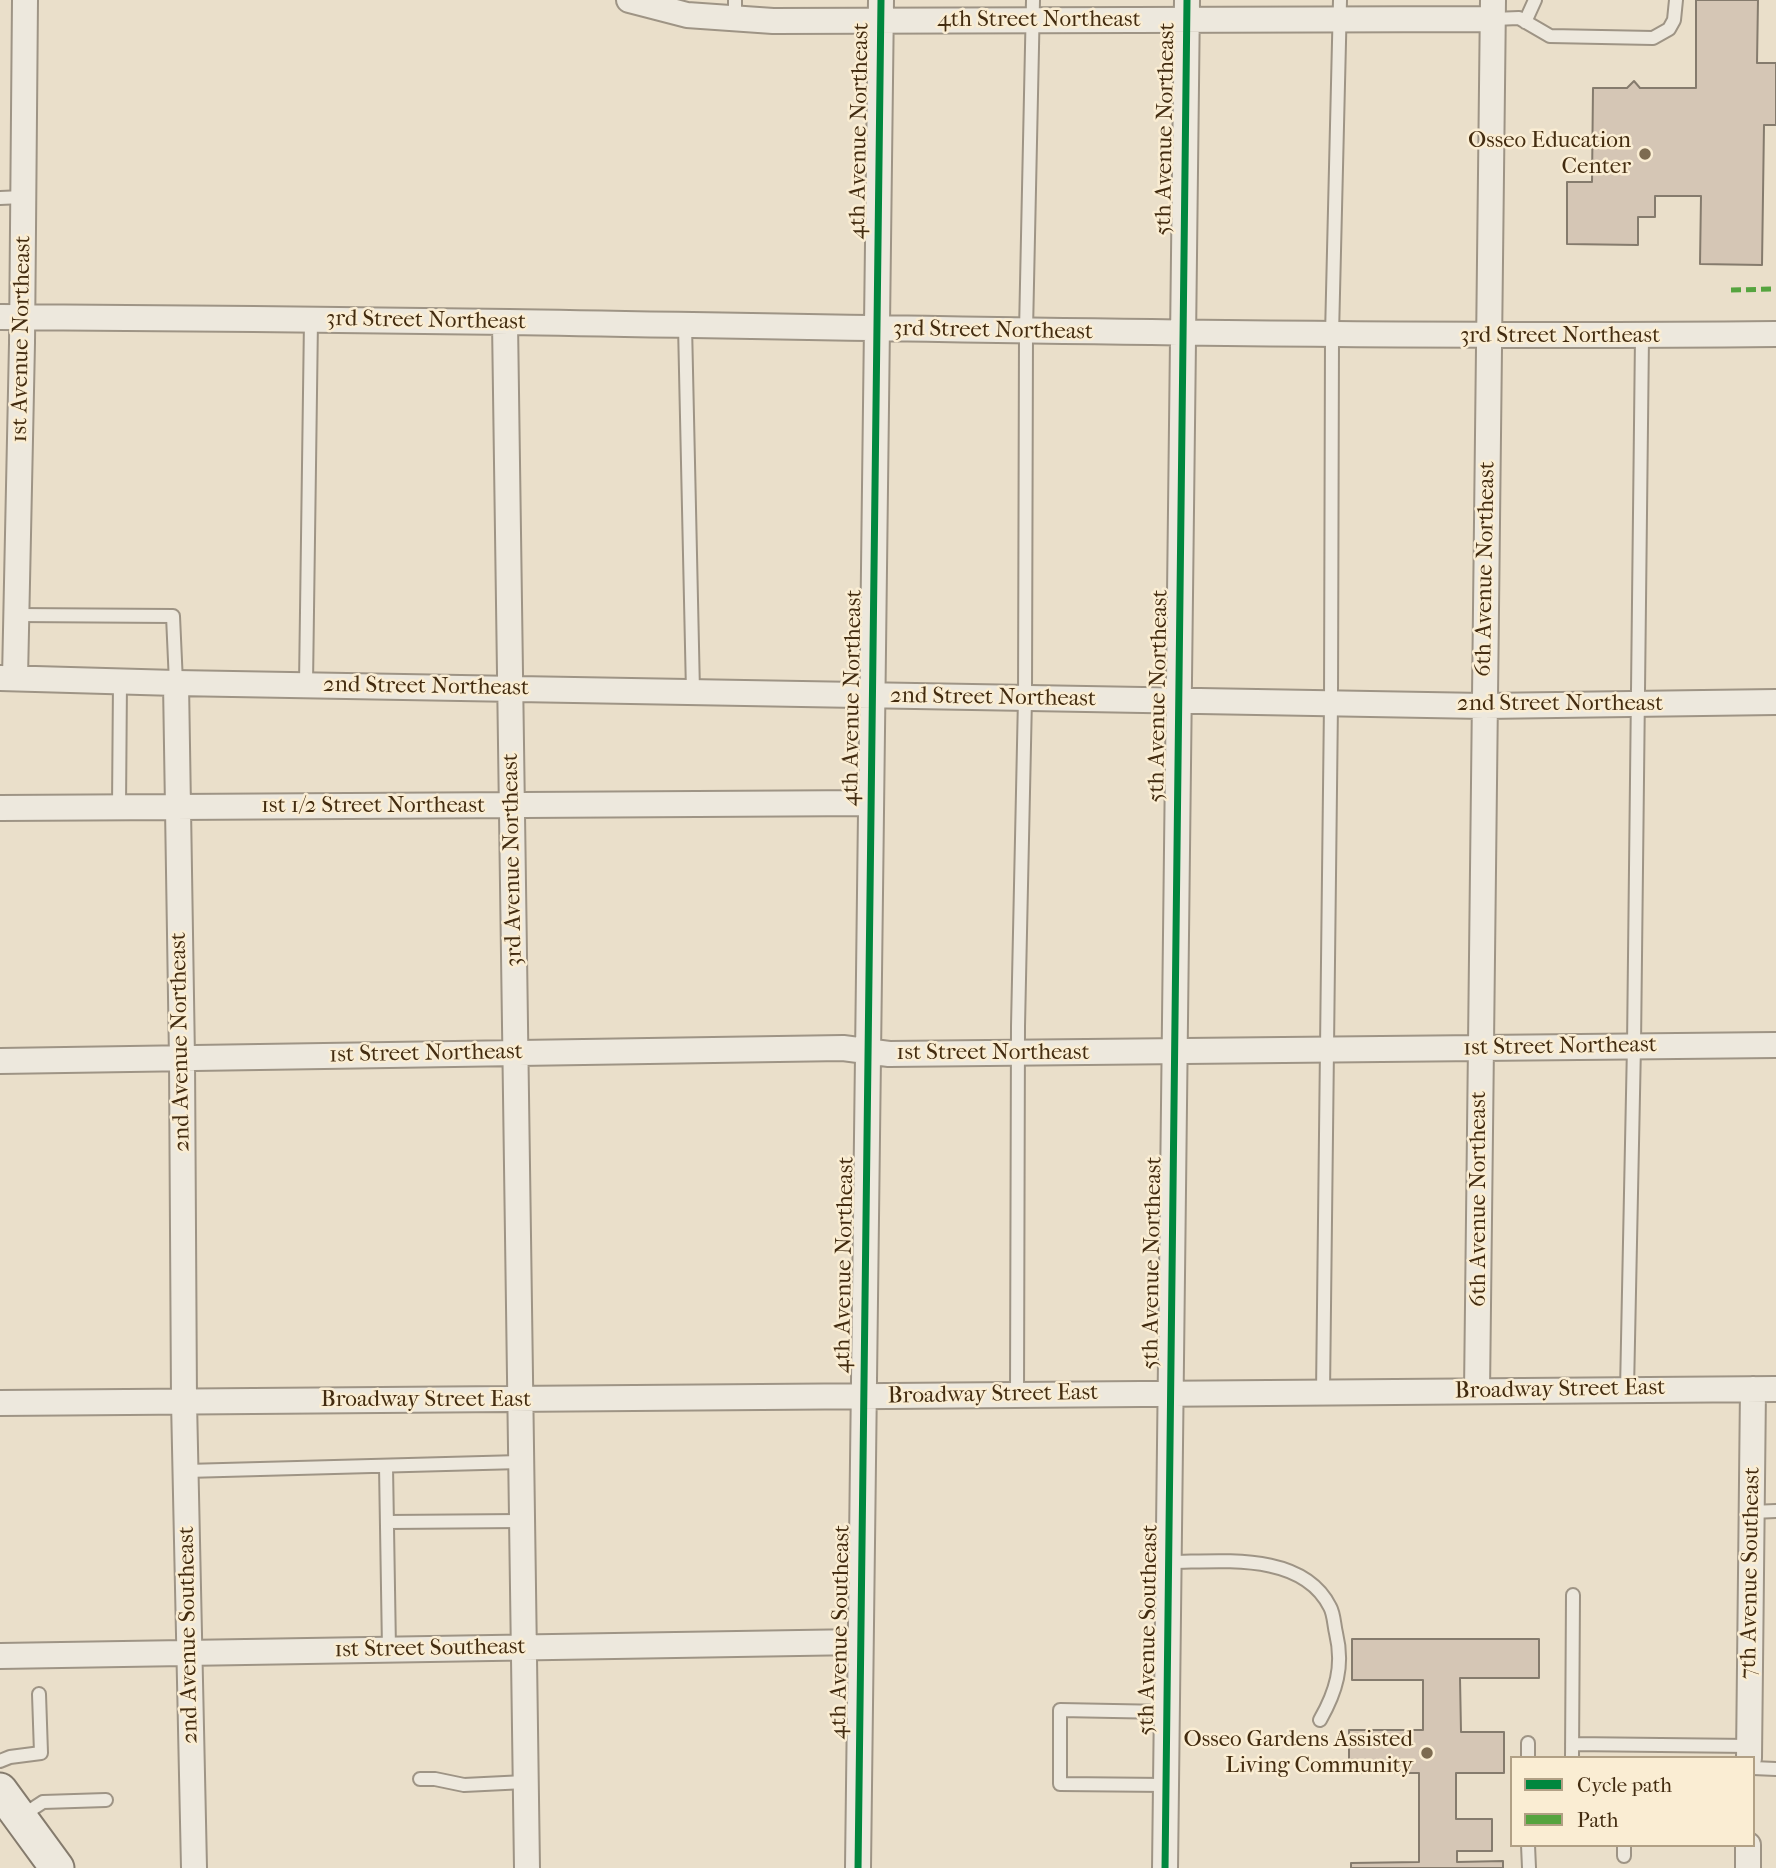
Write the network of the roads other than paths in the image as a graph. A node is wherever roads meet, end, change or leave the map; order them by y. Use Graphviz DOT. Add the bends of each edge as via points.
graph roads {
  1 [pos="25,0"];
  2 [pos="629,0"];
  3 [pos="1535,0"];
  4 [pos="1675,0"];
  5 [pos="735,10"];
  6 [pos="882,10"];
  7 [pos="1033,10"];
  8 [pos="1187,10"];
  9 [pos="1340,10"];
  10 [pos="1493,10"];
  11 [pos="1525,22"];
  12 [pos="12,197"];
  13 [pos="11,317"];
  14 [pos="311,320"];
  15 [pos="505,322"];
  16 [pos="685,326"];
  17 [pos="877,329"];
  18 [pos="1027,331"];
  19 [pos="1183,333"];
  20 [pos="1776,334"];
  21 [pos="1332,335"];
  22 [pos="1642,336"];
  23 [pos="1489,337"];
  24 [pos="9,572"];
  25 [pos="16,615"];
  26 [pos="8,678"];
  27 [pos="120,681"];
  28 [pos="176,683"];
  29 [pos="306,684"];
  30 [pos="510,688"];
  31 [pos="693,692"];
  32 [pos="871,696"];
  33 [pos="1025,698"];
  34 [pos="1178,701"];
  35 [pos="1776,702"];
  36 [pos="1331,703"];
  37 [pos="1637,704"];
  38 [pos="1484,706"];
  39 [pos="871,803"];
  40 [pos="512,805"];
  41 [pos="119,807"];
  42 [pos="177,807"];
  43 [pos="0,808"];
  44 [pos="1634,1045"];
  45 [pos="1776,1045"];
  46 [pos="1480,1048"];
  47 [pos="1327,1050"];
  48 [pos="867,1051"];
  49 [pos="515,1052"];
  50 [pos="1174,1052"];
  51 [pos="1018,1053"];
  52 [pos="183,1059"];
  53 [pos="0,1061"];
  54 [pos="1765,1389"];
  55 [pos="1627,1390"];
  56 [pos="1477,1391"];
  57 [pos="1323,1392"];
  58 [pos="1171,1393"];
  59 [pos="1017,1395"];
  60 [pos="862,1396"];
  61 [pos="520,1399"];
  62 [pos="184,1402"];
  63 [pos="0,1403"];
  64 [pos="520,1462"];
  65 [pos="386,1466"];
  66 [pos="186,1471"];
  67 [pos="1764,1512"];
  68 [pos="522,1521"];
  69 [pos="387,1522"];
  70 [pos="1169,1562"];
  71 [pos="1573,1595"];
  72 [pos="860,1642"];
  73 [pos="523,1647"];
  74 [pos="389,1649"];
  75 [pos="190,1653"];
  76 [pos="0,1656"];
  77 [pos="39,1694"];
  78 [pos="1167,1712"];
  79 [pos="1320,1720"];
  80 [pos="1528,1743"];
  81 [pos="1573,1744"];
  82 [pos="1625,1751"];
  83 [pos="1528,1756"];
  84 [pos="1572,1756"];
  85 [pos="1729,1756"];
  86 [pos="1750,1756"];
  87 [pos="1755,1759"];
  88 [pos="0,1761"];
  89 [pos="1776,1769"];
  90 [pos="420,1779"];
  91 [pos="525,1782"];
  92 [pos="1166,1785"];
  93 [pos="0,1790"];
  94 [pos="106,1800"];
  95 [pos="20,1817"];
  96 [pos="1528,1847"];
  97 [pos="1748,1847"];
  98 [pos="57,1868"];
  99 [pos="194,1868"];
  100 [pos="527,1868"];
  101 [pos="858,1868"];
  102 [pos="1165,1868"];
  103 [pos="1529,1868"];
  104 [pos="1748,1868"];
  1 -- 12 [label="street, 1st Avenue Northeast"];
  2 -- 5 [label="street, 4th Street Northeast" via="687,15"];
  3 -- 11 [label="lane"];
  4 -- 11 [label="lane" via="1669,29 1653,38 1550,36"];
  5 -- 6 [label="street, 4th Street Northeast"];
  6 -- 7 [label="street, 4th Street Northeast"];
  6 -- 17 [label="street, 4th Avenue Northeast"];
  7 -- 8 [label="street, 4th Street Northeast"];
  7 -- 18 [label="lane"];
  8 -- 9 [label="street, 4th Street Northeast"];
  8 -- 19 [label="street, 5th Avenue Northeast"];
  9 -- 10 [label="street, 4th Street Northeast"];
  9 -- 21 [label="lane"];
  10 -- 11 [label="lane"];
  10 -- 23 [label="street, 6th Avenue Northeast"];
  12 -- 13 [label="street, 1st Avenue Northeast"];
  13 -- 14 [label="street, 3rd Street Northeast"];
  13 -- 24 [label="street, 1st Avenue Northeast" via="14,494"];
  14 -- 15 [label="street, 3rd Street Northeast"];
  14 -- 29 [label="lane"];
  15 -- 16 [label="street, 3rd Street Northeast"];
  15 -- 30 [label="street, 3rd Avenue Northeast"];
  16 -- 17 [label="street, 3rd Street Northeast"];
  16 -- 31 [label="lane"];
  17 -- 18 [label="street, 3rd Street Northeast"];
  17 -- 32 [label="street, 4th Avenue Northeast"];
  18 -- 19 [label="street, 3rd Street Northeast"];
  18 -- 33 [label="lane"];
  19 -- 21 [label="street, 3rd Street Northeast"];
  19 -- 34 [label="street, 5th Avenue Northeast"];
  20 -- 22 [label="street, 3rd Street Northeast"];
  21 -- 23 [label="street, 3rd Street Northeast"];
  21 -- 36 [label="lane"];
  22 -- 23 [label="street, 3rd Street Northeast"];
  22 -- 37 [label="lane"];
  23 -- 38 [label="street, 6th Avenue Northeast"];
  24 -- 25 [label="street, 1st Avenue Northeast"];
  25 -- 26 [label="street, 1st Avenue Northeast"];
  25 -- 28 [label="lane" via="173,617"];
  26 -- 27 [label="street, 2nd Street Northeast"];
  27 -- 28 [label="street, 2nd Street Northeast"];
  27 -- 41 [label="lane"];
  28 -- 29 [label="street, 2nd Street Northeast"];
  28 -- 42 [label="street, 2nd Avenue Northeast"];
  29 -- 30 [label="street, 2nd Street Northeast"];
  30 -- 31 [label="street, 2nd Street Northeast"];
  30 -- 40 [label="street, 3rd Avenue Northeast"];
  31 -- 32 [label="street, 2nd Street Northeast"];
  32 -- 33 [label="street, 2nd Street Northeast"];
  32 -- 39 [label="street, 4th Avenue Northeast"];
  33 -- 34 [label="street, 2nd Street Northeast"];
  33 -- 51 [label="lane"];
  34 -- 36 [label="street, 2nd Street Northeast"];
  34 -- 50 [label="street, 5th Avenue Northeast"];
  35 -- 37 [label="street, 2nd Street Northeast"];
  36 -- 38 [label="street, 2nd Street Northeast"];
  36 -- 47 [label="lane"];
  37 -- 38 [label="street, 2nd Street Northeast"];
  37 -- 44 [label="lane"];
  38 -- 46 [label="street, 6th Avenue Northeast"];
  39 -- 40 [label="street, 1st 1/2 Street Northeast"];
  39 -- 48 [label="street, 4th Avenue Northeast"];
  40 -- 42 [label="street, 1st 1/2 Street Northeast"];
  40 -- 49 [label="street, 3rd Avenue Northeast"];
  41 -- 42 [label="street, 1st 1/2 Street Northeast"];
  41 -- 43 [label="street, 1st 1/2 Street Northeast"];
  42 -- 52 [label="street, 2nd Avenue Northeast"];
  44 -- 45 [label="street, 1st Street Northeast"];
  44 -- 46 [label="street, 1st Street Northeast"];
  44 -- 55 [label="lane"];
  46 -- 47 [label="street, 1st Street Northeast"];
  46 -- 56 [label="street, 6th Avenue Northeast"];
  47 -- 50 [label="street, 1st Street Northeast"];
  47 -- 57 [label="lane"];
  48 -- 49 [label="street, 1st Street Northeast"];
  48 -- 51 [label="street, 1st Street Northeast"];
  48 -- 60 [label="street, 4th Avenue Northeast"];
  49 -- 52 [label="street, 1st Street Northeast"];
  49 -- 61 [label="street, 3rd Avenue Northeast"];
  50 -- 51 [label="street, 1st Street Northeast"];
  50 -- 58 [label="street, 5th Avenue Northeast"];
  51 -- 59 [label="lane"];
  52 -- 53 [label="street, 1st Street Northeast"];
  52 -- 62 [label="street, 2nd Avenue Northeast"];
  54 -- 55 [label="street, Broadway Street East"];
  54 -- 67 [label="street, 7th Avenue Southeast"];
  55 -- 56 [label="street, Broadway Street East"];
  56 -- 57 [label="street, Broadway Street East"];
  57 -- 58 [label="street, Broadway Street East"];
  58 -- 59 [label="street, Broadway Street East"];
  58 -- 70 [label="street, 5th Avenue Southeast"];
  59 -- 60 [label="street, Broadway Street East"];
  60 -- 61 [label="street, Broadway Street East"];
  60 -- 72 [label="street, 4th Avenue Southeast"];
  61 -- 62 [label="street, Broadway Street East"];
  61 -- 64 [label="street, 3rd Avenue Northeast"];
  62 -- 63 [label="street, Broadway Street East"];
  62 -- 66 [label="street, 2nd Avenue Southeast"];
  64 -- 65 [label="lane"];
  64 -- 68 [label="street, 3rd Avenue Northeast"];
  65 -- 66 [label="lane"];
  65 -- 69 [label="lane"];
  66 -- 75 [label="street, 2nd Avenue Southeast"];
  67 -- 86 [label="street, 7th Avenue Southeast"];
  68 -- 69 [label="lane"];
  68 -- 73 [label="street, 3rd Avenue Northeast"];
  69 -- 74 [label="lane"];
  70 -- 78 [label="street, 5th Avenue Southeast"];
  70 -- 79 [label="lane" via="1258,1562 1285,1569 1312,1585 1330,1607 1338,1638 1338,1680"];
  71 -- 81 [label="lane"];
  72 -- 73 [label="street, 1st Street Southeast"];
  72 -- 101 [label="street, 4th Avenue Southeast"];
  73 -- 74 [label="street, 1st Street Southeast"];
  73 -- 91 [label="street, 3rd Avenue Northeast"];
  74 -- 75 [label="street, 1st Street Southeast"];
  75 -- 76 [label="street, 1st Street Southeast"];
  75 -- 99 [label="street, 2nd Avenue Southeast"];
  77 -- 88 [label="lane" via="41,1753"];
  78 -- 92 [label="street, 5th Avenue Southeast"];
  78 -- 92 [label="lane" via="1060,1710 1060,1784"];
  80 -- 83 [label="lane"];
  81 -- 82 [label="lane"];
  81 -- 84 [label="lane"];
  82 -- 85 [label="lane"];
  87 -- 89 [label="lane"];
  90 -- 91 [label="lane" via="464,1785"];
  91 -- 100 [label="street, 3rd Avenue Northeast"];
  92 -- 102 [label="street, 5th Avenue Southeast"];
  93 -- 95 [label="street"];
  94 -- 95 [label="lane" via="43,1802"];
  95 -- 98 [label="street"];
  96 -- 103 [label="lane"];
  97 -- 104 [label="street"];
}
